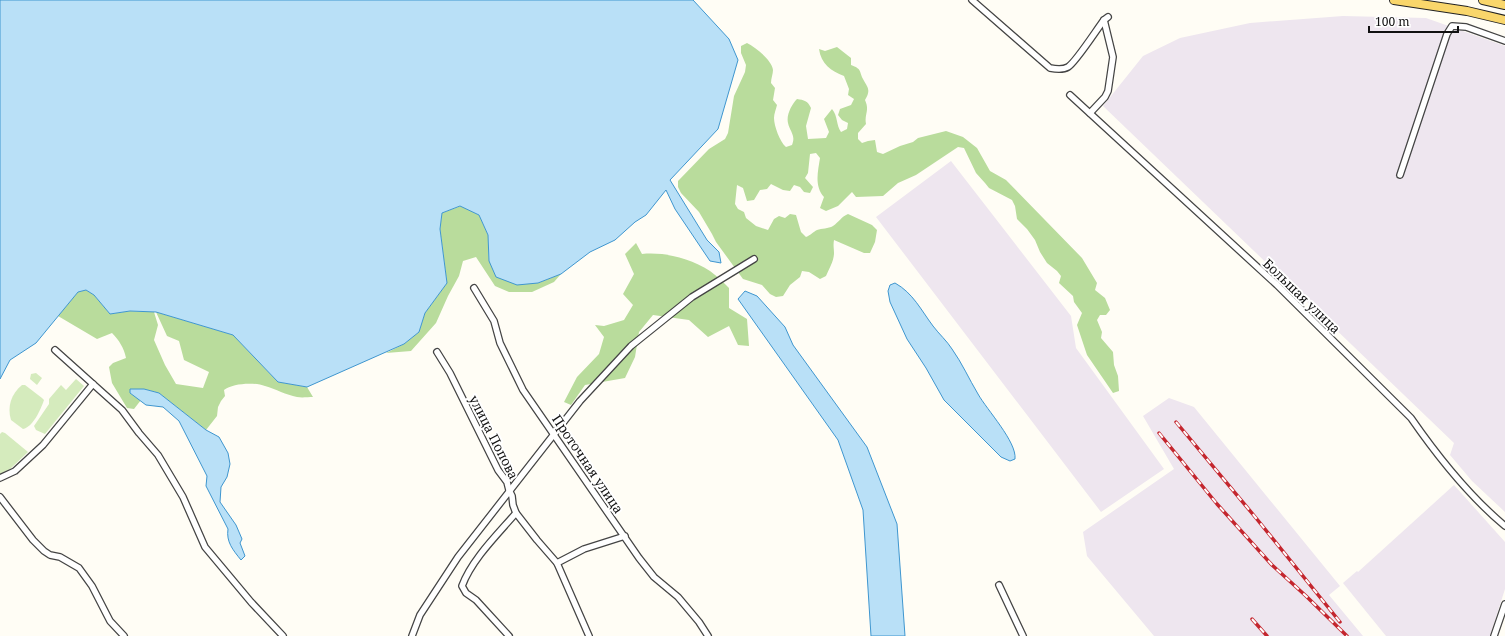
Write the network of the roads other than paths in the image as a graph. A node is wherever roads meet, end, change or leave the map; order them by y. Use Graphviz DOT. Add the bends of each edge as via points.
graph roads {
  1 [pos="972,0"];
  2 [pos="1394,0"];
  3 [pos="1483,0"];
  4 [pos="1505,5"];
  5 [pos="1505,20"];
  6 [pos="1505,41"];
  7 [pos="1070,95"];
  8 [pos="1090,113"];
  9 [pos="1400,175"];
  10 [pos="754,259"];
  11 [pos="474,288"];
  12 [pos="55,350"];
  13 [pos="437,352"];
  14 [pos="93,384"];
  15 [pos="554,433"];
  16 [pos="0,478"];
  17 [pos="509,490"];
  18 [pos="0,497"];
  19 [pos="516,513"];
  20 [pos="1505,526"];
  21 [pos="625,536"];
  22 [pos="557,563"];
  23 [pos="999,585"];
  24 [pos="1505,604"];
  25 [pos="124,636"];
  26 [pos="283,636"];
  27 [pos="412,636"];
  28 [pos="509,636"];
  29 [pos="589,636"];
  30 [pos="708,636"];
  31 [pos="1023,636"];
  32 [pos="1494,636"];
  1 -- 8 [label="street" via="1050,68 1056,69 1068,67 1106,18 1113,57 1108,91"];
  2 -- 5 [label="main road" via="1467,11"];
  3 -- 4 [label="main road"];
  6 -- 9 [label="street" via="1466,27 1452,26 1447,34"];
  7 -- 8 [label="street, Большая улица"];
  8 -- 20 [label="street, Большая улица" via="1277,285 1411,418 1458,480"];
  10 -- 15 [label="street" via="692,297 631,346 580,400"];
  11 -- 15 [label="street, Проточная улица" via="494,321 500,343 523,390"];
  12 -- 14 [label="street"];
  13 -- 17 [label="street, улица Попова"];
  14 -- 16 [label="street" via="43,445 15,471"];
  14 -- 26 [label="street" via="122,410 158,455 183,497 205,547"];
  15 -- 17 [label="street"];
  15 -- 21 [label="street, Проточная улица"];
  17 -- 19 [label="street, улица Попова"];
  17 -- 27 [label="street" via="437,588 420,615"];
  18 -- 25 [label="street" via="44,551 79,568 92,586 110,621"];
  19 -- 22 [label="street, улица Попова"];
  19 -- 28 [label="street" via="485,550 466,576 462,586"];
  21 -- 22 [label="street" via="584,549"];
  21 -- 30 [label="street, Проточная улица" via="654,577 678,597"];
  22 -- 29 [label="street, улица Попова"];
  23 -- 31 [label="street"];
  24 -- 32 [label="street"];
}
